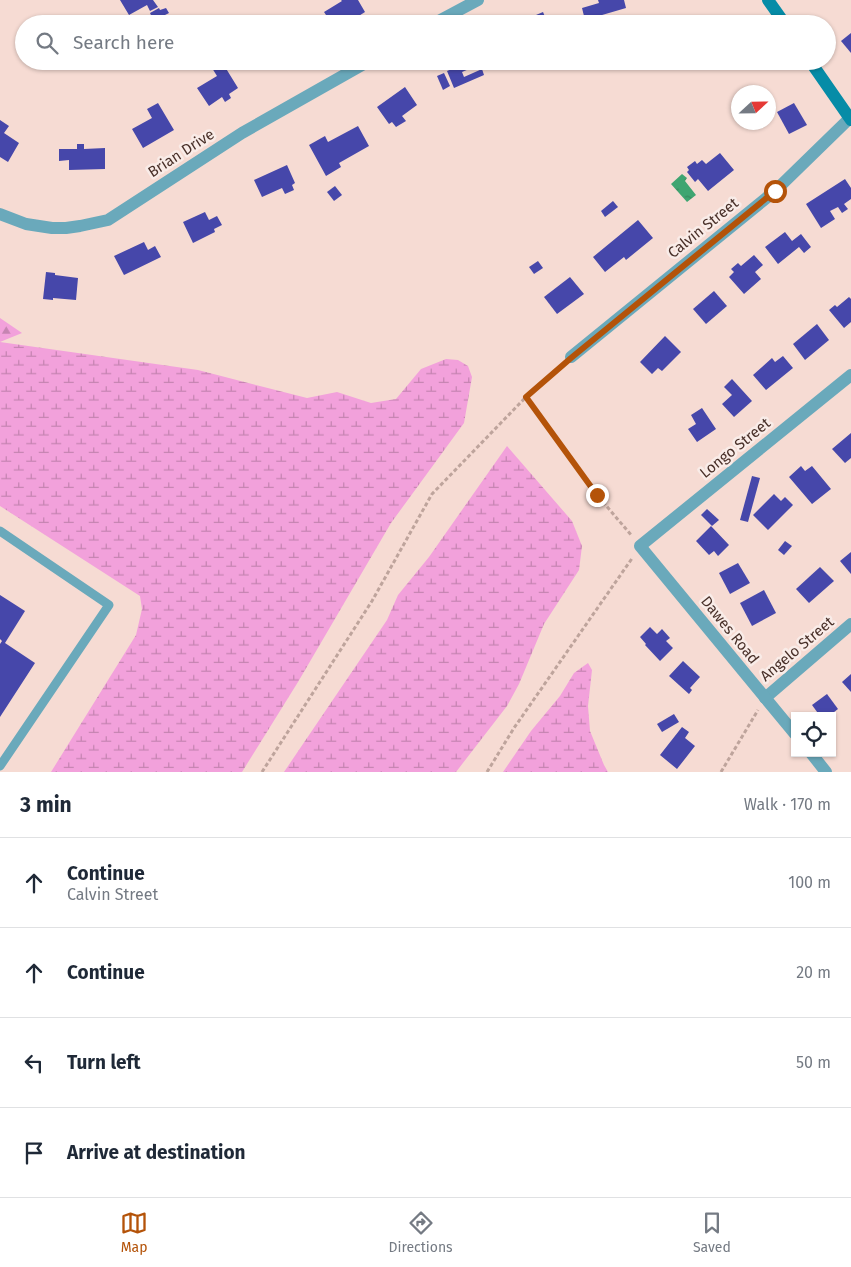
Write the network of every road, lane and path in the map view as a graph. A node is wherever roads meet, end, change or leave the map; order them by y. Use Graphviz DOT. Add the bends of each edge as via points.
graph roads {
  1 [pos="478,0"];
  2 [pos="768,0"];
  3 [pos="450,15"];
  4 [pos="778,15"];
  5 [pos="353,70"];
  6 [pos="816,70"];
  7 [pos="851,118"];
  8 [pos="0,214"];
  9 [pos="571,358"];
  10 [pos="851,375"];
  11 [pos="526,397"];
  12 [pos="0,531"];
  13 [pos="640,546"];
  14 [pos="851,624"];
  15 [pos="765,698"];
  16 [pos="791,729"];
  17 [pos="814,757"];
  18 [pos="0,766"];
  19 [pos="262,772"];
  20 [pos="487,772"];
  21 [pos="721,772"];
  22 [pos="826,772"];
  1 -- 3 [label="street"];
  2 -- 4 [label="main road"];
  5 -- 8 [label="street, Brian Drive" via="242,133 108,220 52,228 26,224"];
  6 -- 7 [label="main road"];
  7 -- 9 [label="street, Calvin Street" via="775,191"];
  9 -- 11 [label="path"];
  10 -- 13 [label="street, Longo Street"];
  11 -- 13 [label="path" via="597,495"];
  11 -- 19 [label="path" via="432,494 372,601"];
  12 -- 18 [label="lane" via="109,605"];
  13 -- 15 [label="street, Dawes Road"];
  13 -- 20 [label="path"];
  14 -- 15 [label="street, Angelo Street"];
  15 -- 16 [label="street, Dawes Road"];
  15 -- 21 [label="path"];
  17 -- 22 [label="street"];
}
